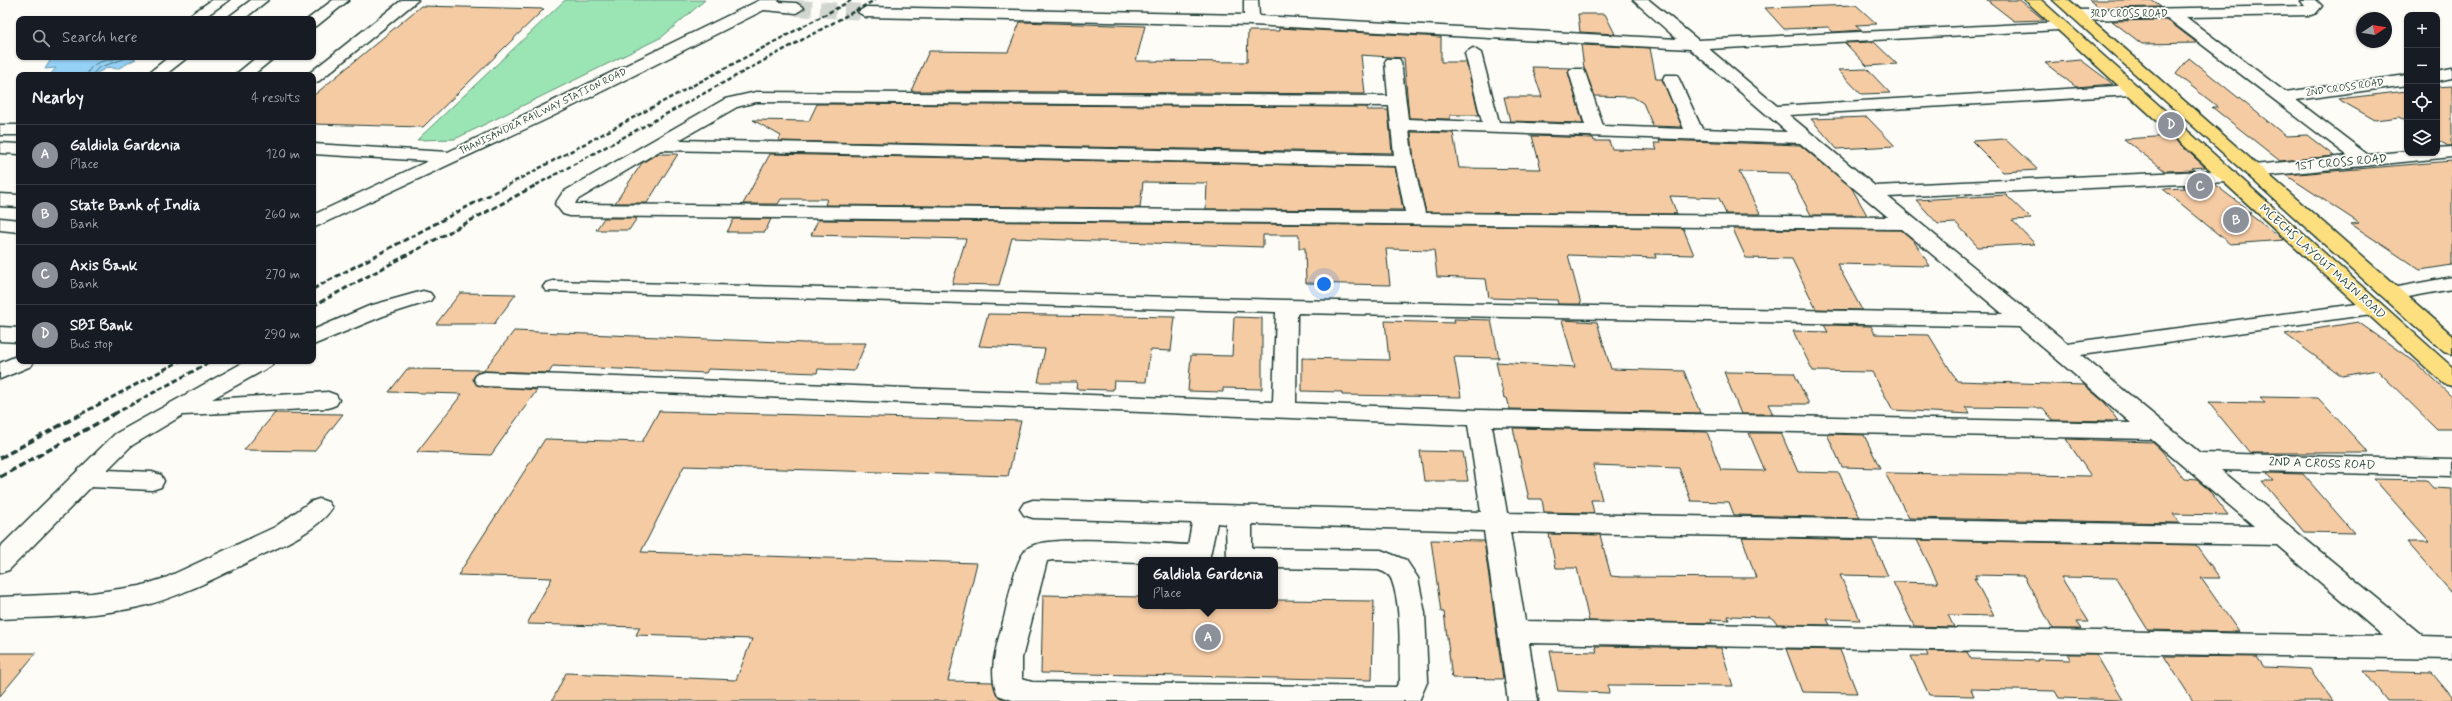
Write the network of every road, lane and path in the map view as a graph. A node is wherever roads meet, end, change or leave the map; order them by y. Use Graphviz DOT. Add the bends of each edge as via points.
graph roads {
  1 [pos="211,0"];
  2 [pos="222,0"];
  3 [pos="261,0"];
  4 [pos="342,0"];
  5 [pos="411,0"];
  6 [pos="943,0"];
  7 [pos="1251,0"];
  8 [pos="1640,0"];
  9 [pos="2032,0"];
  10 [pos="2060,0"];
  11 [pos="2307,0"];
  12 [pos="767,3"];
  13 [pos="796,8"];
  14 [pos="866,12"];
  15 [pos="925,14"];
  16 [pos="2172,14"];
  17 [pos="2077,15"];
  18 [pos="194,16"];
  19 [pos="200,16"];
  20 [pos="238,16"];
  21 [pos="316,20"];
  22 [pos="1252,20"];
  23 [pos="2058,25"];
  24 [pos="1695,46"];
  25 [pos="1473,52"];
  26 [pos="176,60"];
  27 [pos="262,60"];
  28 [pos="1393,62"];
  29 [pos="158,72"];
  30 [pos="247,72"];
  31 [pos="1578,72"];
  32 [pos="2452,73"];
  33 [pos="2440,75"];
  34 [pos="316,76"];
  35 [pos="1671,79"];
  36 [pos="2404,80"];
  37 [pos="2132,90"];
  38 [pos="2282,97"];
  39 [pos="1397,101"];
  40 [pos="1773,111"];
  41 [pos="1400,124"];
  42 [pos="1492,127"];
  43 [pos="0,130"];
  44 [pos="16,130"];
  45 [pos="1596,131"];
  46 [pos="1694,134"];
  47 [pos="1806,138"];
  48 [pos="658,145"];
  49 [pos="0,148"];
  50 [pos="16,149"];
  51 [pos="316,149"];
  52 [pos="2452,152"];
  53 [pos="449,157"];
  54 [pos="1404,161"];
  55 [pos="2365,162"];
  56 [pos="2253,171"];
  57 [pos="2228,176"];
  58 [pos="1870,192"];
  59 [pos="0,200"];
  60 [pos="16,201"];
  61 [pos="1416,217"];
  62 [pos="316,221"];
  63 [pos="1907,223"];
  64 [pos="0,224"];
  65 [pos="16,226"];
  66 [pos="2452,283"];
  67 [pos="553,287"];
  68 [pos="2392,294"];
  69 [pos="423,296"];
  70 [pos="1288,306"];
  71 [pos="2372,308"];
  72 [pos="2024,321"];
  73 [pos="0,334"];
  74 [pos="16,336"];
  75 [pos="316,337"];
  76 [pos="2452,347"];
  77 [pos="2061,351"];
  78 [pos="17,364"];
  79 [pos="258,364"];
  80 [pos="0,372"];
  81 [pos="485,379"];
  82 [pos="2452,379"];
  83 [pos="328,400"];
  84 [pos="178,408"];
  85 [pos="1284,411"];
  86 [pos="1479,418"];
  87 [pos="2156,431"];
  88 [pos="2193,461"];
  89 [pos="2452,468"];
  90 [pos="84,478"];
  91 [pos="152,481"];
  92 [pos="319,508"];
  93 [pos="1034,509"];
  94 [pos="1206,514"];
  95 [pos="1239,515"];
  96 [pos="1494,522"];
  97 [pos="2283,536"];
  98 [pos="1239,557"];
  99 [pos="1278,559"];
  100 [pos="0,563"];
  101 [pos="0,608"];
  102 [pos="1513,632"];
  103 [pos="2415,646"];
  104 [pos="2452,648"];
  105 [pos="1523,701"];
  1 -- 18 [label="street" via="191,14"];
  2 -- 19 [label="street"];
  3 -- 20 [label="street"];
  4 -- 21 [label="street"];
  5 -- 34 [label="street"];
  6 -- 15 [label="street"];
  7 -- 22 [label="street"];
  8 -- 24 [label="street"];
  9 -- 23 [label="main road, MCECHS LAYOUT MAIN ROAD"];
  10 -- 17 [label="main road, MCECHS LAYOUT MAIN ROAD"];
  11 -- 16 [label="street, 3RD CROSS ROAD" via="2314,6 2311,10"];
  12 -- 13 [label="street"];
  12 -- 53 [label="street, THANISANDRA RAILWAY STATION ROAD" via="545,113"];
  14 -- 15 [label="street"];
  15 -- 22 [label="street"];
  16 -- 17 [label="street, 3RD CROSS ROAD"];
  16 -- 38 [label="street"];
  17 -- 56 [label="main road, MCECHS LAYOUT MAIN ROAD"];
  22 -- 24 [label="street"];
  23 -- 24 [label="street"];
  23 -- 37 [label="main road, MCECHS LAYOUT MAIN ROAD"];
  24 -- 40 [label="street"];
  25 -- 42 [label="street"];
  26 -- 29 [label="street"];
  27 -- 30 [label="street"];
  28 -- 39 [label="street"];
  31 -- 45 [label="street"];
  32 -- 33 [label="street"];
  35 -- 46 [label="street"];
  36 -- 38 [label="street, 2ND CROSS ROAD"];
  37 -- 40 [label="street"];
  37 -- 57 [label="main road, MCECHS LAYOUT MAIN ROAD"];
  38 -- 55 [label="street"];
  39 -- 41 [label="street"];
  39 -- 48 [label="street" via="756,97 731,103"];
  40 -- 47 [label="street"];
  41 -- 42 [label="street"];
  41 -- 54 [label="street"];
  42 -- 45 [label="street"];
  43 -- 44 [label="street"];
  45 -- 46 [label="street"];
  46 -- 47 [label="street"];
  47 -- 58 [label="street"];
  48 -- 54 [label="street"];
  48 -- 61 [label="street" via="570,196 566,204 570,210"];
  49 -- 50 [label="street"];
  51 -- 53 [label="street"];
  52 -- 55 [label="street, 1ST CROSS ROAD"];
  53 -- 62 [label="street, THANISANDRA RAILWAY STATION ROAD"];
  54 -- 61 [label="street"];
  55 -- 56 [label="street, 1ST CROSS ROAD"];
  56 -- 68 [label="main road, MCECHS LAYOUT MAIN ROAD"];
  57 -- 58 [label="street"];
  57 -- 71 [label="main road, MCECHS LAYOUT MAIN ROAD"];
  58 -- 63 [label="street"];
  59 -- 60 [label="street"];
  61 -- 63 [label="street"];
  63 -- 72 [label="street"];
  64 -- 65 [label="street"];
  66 -- 68 [label="street"];
  67 -- 70 [label="street"];
  68 -- 76 [label="main road, MCECHS LAYOUT MAIN ROAD"];
  69 -- 75 [label="street" via="376,311"];
  70 -- 72 [label="street"];
  70 -- 85 [label="street"];
  71 -- 77 [label="street"];
  71 -- 82 [label="main road, MCECHS LAYOUT MAIN ROAD"];
  72 -- 77 [label="street"];
  73 -- 74 [label="street"];
  77 -- 87 [label="street"];
  78 -- 80 [label="street"];
  79 -- 84 [label="street"];
  81 -- 85 [label="street"];
  83 -- 84 [label="street"];
  84 -- 90 [label="street" via="122,440"];
  85 -- 86 [label="street"];
  86 -- 87 [label="street"];
  86 -- 96 [label="street"];
  87 -- 88 [label="street"];
  88 -- 89 [label="street, 2ND A CROSS ROAD"];
  88 -- 97 [label="street"];
  90 -- 91 [label="street"];
  90 -- 100 [label="street"];
  92 -- 101 [label="street" via="284,534 174,585 140,596 92,604"];
  93 -- 94 [label="street"];
  94 -- 95 [label="street"];
  94 -- 99 [label="street" via="1199,555 1053,550 1038,554 1032,561 1008,658 1008,687 1032,694 1405,699 1414,680 1411,613 1405,578 1396,567 1381,560"];
  95 -- 96 [label="street"];
  95 -- 98 [label="street"];
  96 -- 97 [label="street"];
  96 -- 102 [label="street"];
  97 -- 103 [label="street"];
  102 -- 103 [label="street"];
  102 -- 105 [label="street"];
  103 -- 104 [label="street"];
}
